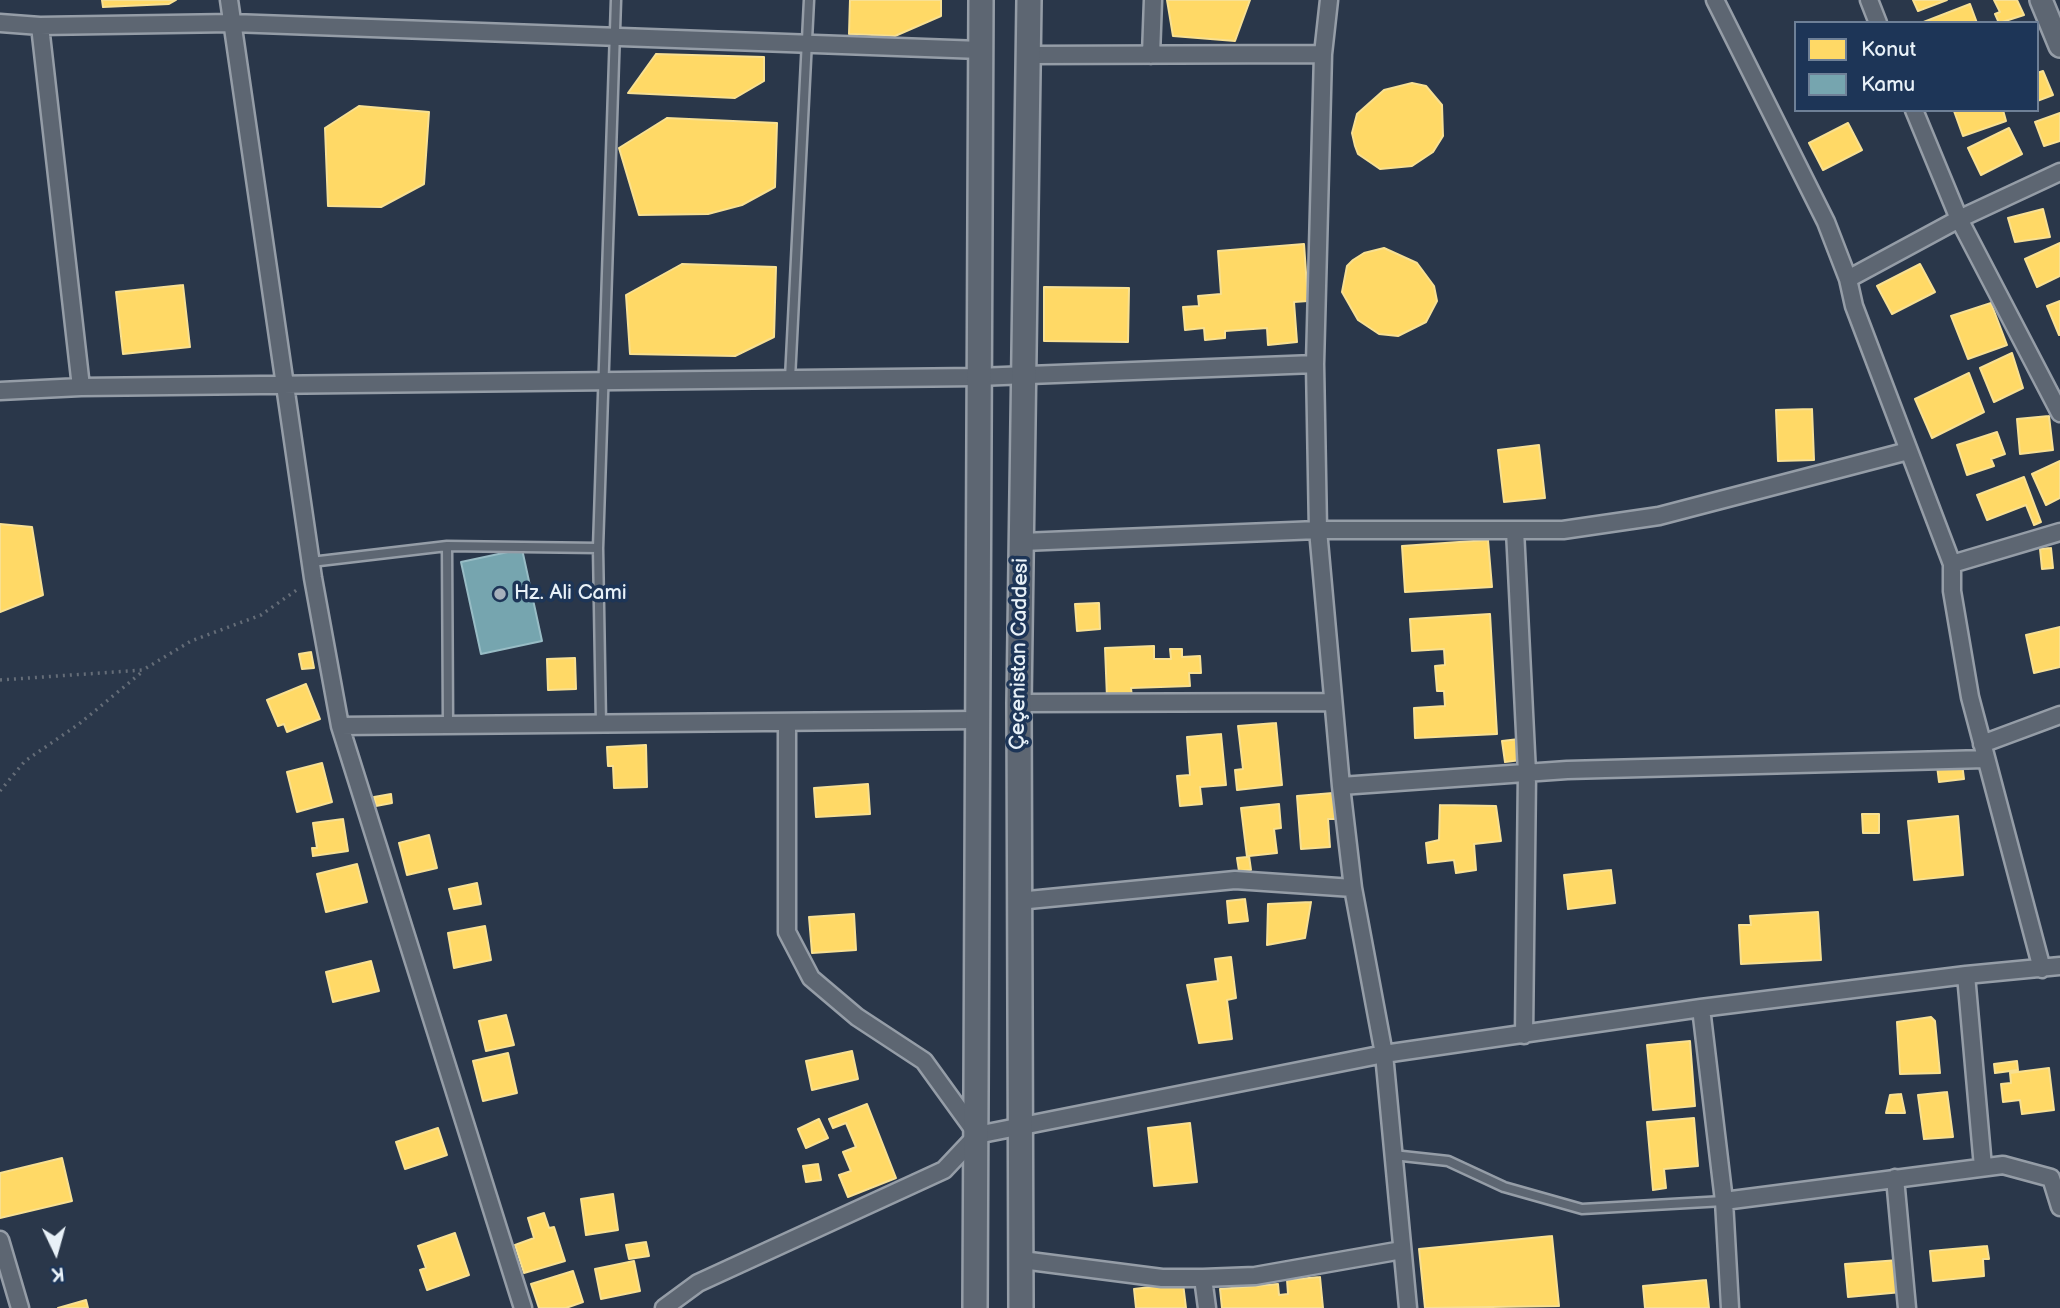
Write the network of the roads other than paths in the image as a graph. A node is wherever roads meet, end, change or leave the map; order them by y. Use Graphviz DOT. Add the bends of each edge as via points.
graph roads {
  1 [pos="229,0"];
  2 [pos="616,0"];
  3 [pos="809,0"];
  4 [pos="981,0"];
  5 [pos="1029,0"];
  6 [pos="1153,0"];
  7 [pos="1329,0"];
  8 [pos="1715,0"];
  9 [pos="1869,0"];
  10 [pos="2041,0"];
  11 [pos="1877,21"];
  12 [pos="0,23"];
  13 [pos="232,23"];
  14 [pos="40,26"];
  15 [pos="615,37"];
  16 [pos="809,44"];
  17 [pos="2060,46"];
  18 [pos="981,50"];
  19 [pos="1323,54"];
  20 [pos="1028,55"];
  21 [pos="1151,55"];
  22 [pos="1915,112"];
  23 [pos="2060,172"];
  24 [pos="1959,219"];
  25 [pos="1848,279"];
  26 [pos="1315,364"];
  27 [pos="1024,375"];
  28 [pos="977,377"];
  29 [pos="790,379"];
  30 [pos="604,380"];
  31 [pos="286,383"];
  32 [pos="81,387"];
  33 [pos="0,391"];
  34 [pos="2060,413"];
  35 [pos="1908,450"];
  36 [pos="1318,530"];
  37 [pos="1515,530"];
  38 [pos="2060,532"];
  39 [pos="1022,542"];
  40 [pos="447,546"];
  41 [pos="598,548"];
  42 [pos="1952,564"];
  43 [pos="312,570"];
  44 [pos="1332,702"];
  45 [pos="1018,703"];
  46 [pos="2060,715"];
  47 [pos="976,720"];
  48 [pos="787,722"];
  49 [pos="601,724"];
  50 [pos="448,725"];
  51 [pos="340,726"];
  52 [pos="1984,751"];
  53 [pos="1527,773"];
  54 [pos="1340,786"];
  55 [pos="1353,888"];
  56 [pos="1018,901"];
  57 [pos="2060,966"];
  58 [pos="2042,969"];
  59 [pos="1966,975"];
  60 [pos="1701,1008"];
  61 [pos="1524,1035"];
  62 [pos="1384,1054"];
  63 [pos="1020,1125"];
  64 [pos="977,1135"];
  65 [pos="1393,1155"];
  66 [pos="1983,1167"];
  67 [pos="2055,1177"];
  68 [pos="1895,1178"];
  69 [pos="1724,1200"];
  70 [pos="2060,1207"];
  71 [pos="0,1240"];
  72 [pos="1402,1250"];
  73 [pos="1022,1260"];
  74 [pos="1203,1279"];
  75 [pos="20,1308"];
  76 [pos="523,1308"];
  77 [pos="664,1308"];
  78 [pos="975,1308"];
  79 [pos="1021,1308"];
  80 [pos="1207,1308"];
  81 [pos="1408,1308"];
  82 [pos="1730,1308"];
  83 [pos="1907,1308"];
  1 -- 13 [label="street"];
  2 -- 15 [label="lane"];
  3 -- 16 [label="lane"];
  4 -- 18 [label="main road, Çeçenistan Caddesi"];
  5 -- 20 [label="main road, Çeçenistan Caddesi"];
  6 -- 21 [label="street"];
  7 -- 19 [label="street"];
  8 -- 25 [label="street" via="1826,222"];
  9 -- 11 [label="street"];
  10 -- 17 [label="street"];
  12 -- 14 [label="street"];
  13 -- 14 [label="street"];
  13 -- 15 [label="street"];
  13 -- 31 [label="street"];
  14 -- 32 [label="street"];
  15 -- 16 [label="street"];
  15 -- 30 [label="lane"];
  16 -- 18 [label="street"];
  16 -- 29 [label="lane"];
  18 -- 28 [label="main road, Çeçenistan Caddesi"];
  19 -- 21 [label="street"];
  19 -- 26 [label="street"];
  20 -- 21 [label="street"];
  20 -- 27 [label="main road, Çeçenistan Caddesi"];
  22 -- 24 [label="street"];
  23 -- 24 [label="street"];
  24 -- 25 [label="street"];
  24 -- 34 [label="street"];
  25 -- 35 [label="street"];
  26 -- 27 [label="street"];
  26 -- 36 [label="street"];
  27 -- 28 [label="street"];
  27 -- 39 [label="main road, Çeçenistan Caddesi"];
  28 -- 29 [label="street"];
  28 -- 47 [label="main road, Çeçenistan Caddesi"];
  29 -- 30 [label="street"];
  30 -- 31 [label="street"];
  30 -- 41 [label="lane"];
  31 -- 32 [label="street"];
  31 -- 43 [label="street"];
  32 -- 33 [label="street"];
  35 -- 37 [label="street" via="1659,516 1563,530"];
  35 -- 42 [label="street"];
  36 -- 37 [label="street"];
  36 -- 39 [label="street"];
  36 -- 44 [label="street"];
  37 -- 53 [label="street"];
  38 -- 42 [label="street"];
  39 -- 45 [label="main road, Çeçenistan Caddesi"];
  40 -- 41 [label="lane"];
  40 -- 43 [label="lane"];
  40 -- 50 [label="lane"];
  41 -- 49 [label="lane"];
  42 -- 52 [label="street" via="1952,591 1970,697"];
  43 -- 51 [label="street"];
  44 -- 45 [label="street"];
  44 -- 54 [label="street"];
  45 -- 56 [label="main road, Çeçenistan Caddesi"];
  46 -- 52 [label="street"];
  47 -- 48 [label="street"];
  47 -- 64 [label="main road, Çeçenistan Caddesi"];
  48 -- 49 [label="street"];
  48 -- 64 [label="street" via="787,932 811,978 857,1017 924,1061"];
  49 -- 50 [label="street"];
  50 -- 51 [label="street"];
  51 -- 76 [label="street"];
  52 -- 53 [label="street"];
  52 -- 58 [label="street"];
  53 -- 54 [label="street"];
  53 -- 61 [label="street"];
  54 -- 55 [label="street"];
  55 -- 56 [label="street" via="1235,880"];
  55 -- 62 [label="street"];
  56 -- 63 [label="main road, Çeçenistan Caddesi"];
  57 -- 58 [label="street"];
  58 -- 59 [label="street"];
  59 -- 60 [label="street"];
  59 -- 66 [label="street"];
  60 -- 61 [label="street"];
  60 -- 69 [label="street"];
  61 -- 62 [label="street"];
  62 -- 63 [label="street"];
  62 -- 65 [label="street"];
  63 -- 64 [label="street"];
  63 -- 73 [label="main road, Çeçenistan Caddesi"];
  64 -- 77 [label="street" via="944,1170 698,1283"];
  64 -- 78 [label="main road, Çeçenistan Caddesi"];
  65 -- 69 [label="lane" via="1448,1161 1504,1187 1582,1209"];
  65 -- 72 [label="street"];
  66 -- 67 [label="street" via="2003,1165"];
  66 -- 68 [label="street"];
  67 -- 70 [label="street"];
  68 -- 69 [label="street"];
  68 -- 83 [label="street"];
  69 -- 82 [label="street"];
  71 -- 75 [label="street"];
  72 -- 74 [label="street" via="1255,1276"];
  72 -- 81 [label="street"];
  73 -- 74 [label="street"];
  73 -- 79 [label="main road, Çeçenistan Caddesi"];
  74 -- 80 [label="street"];
}
